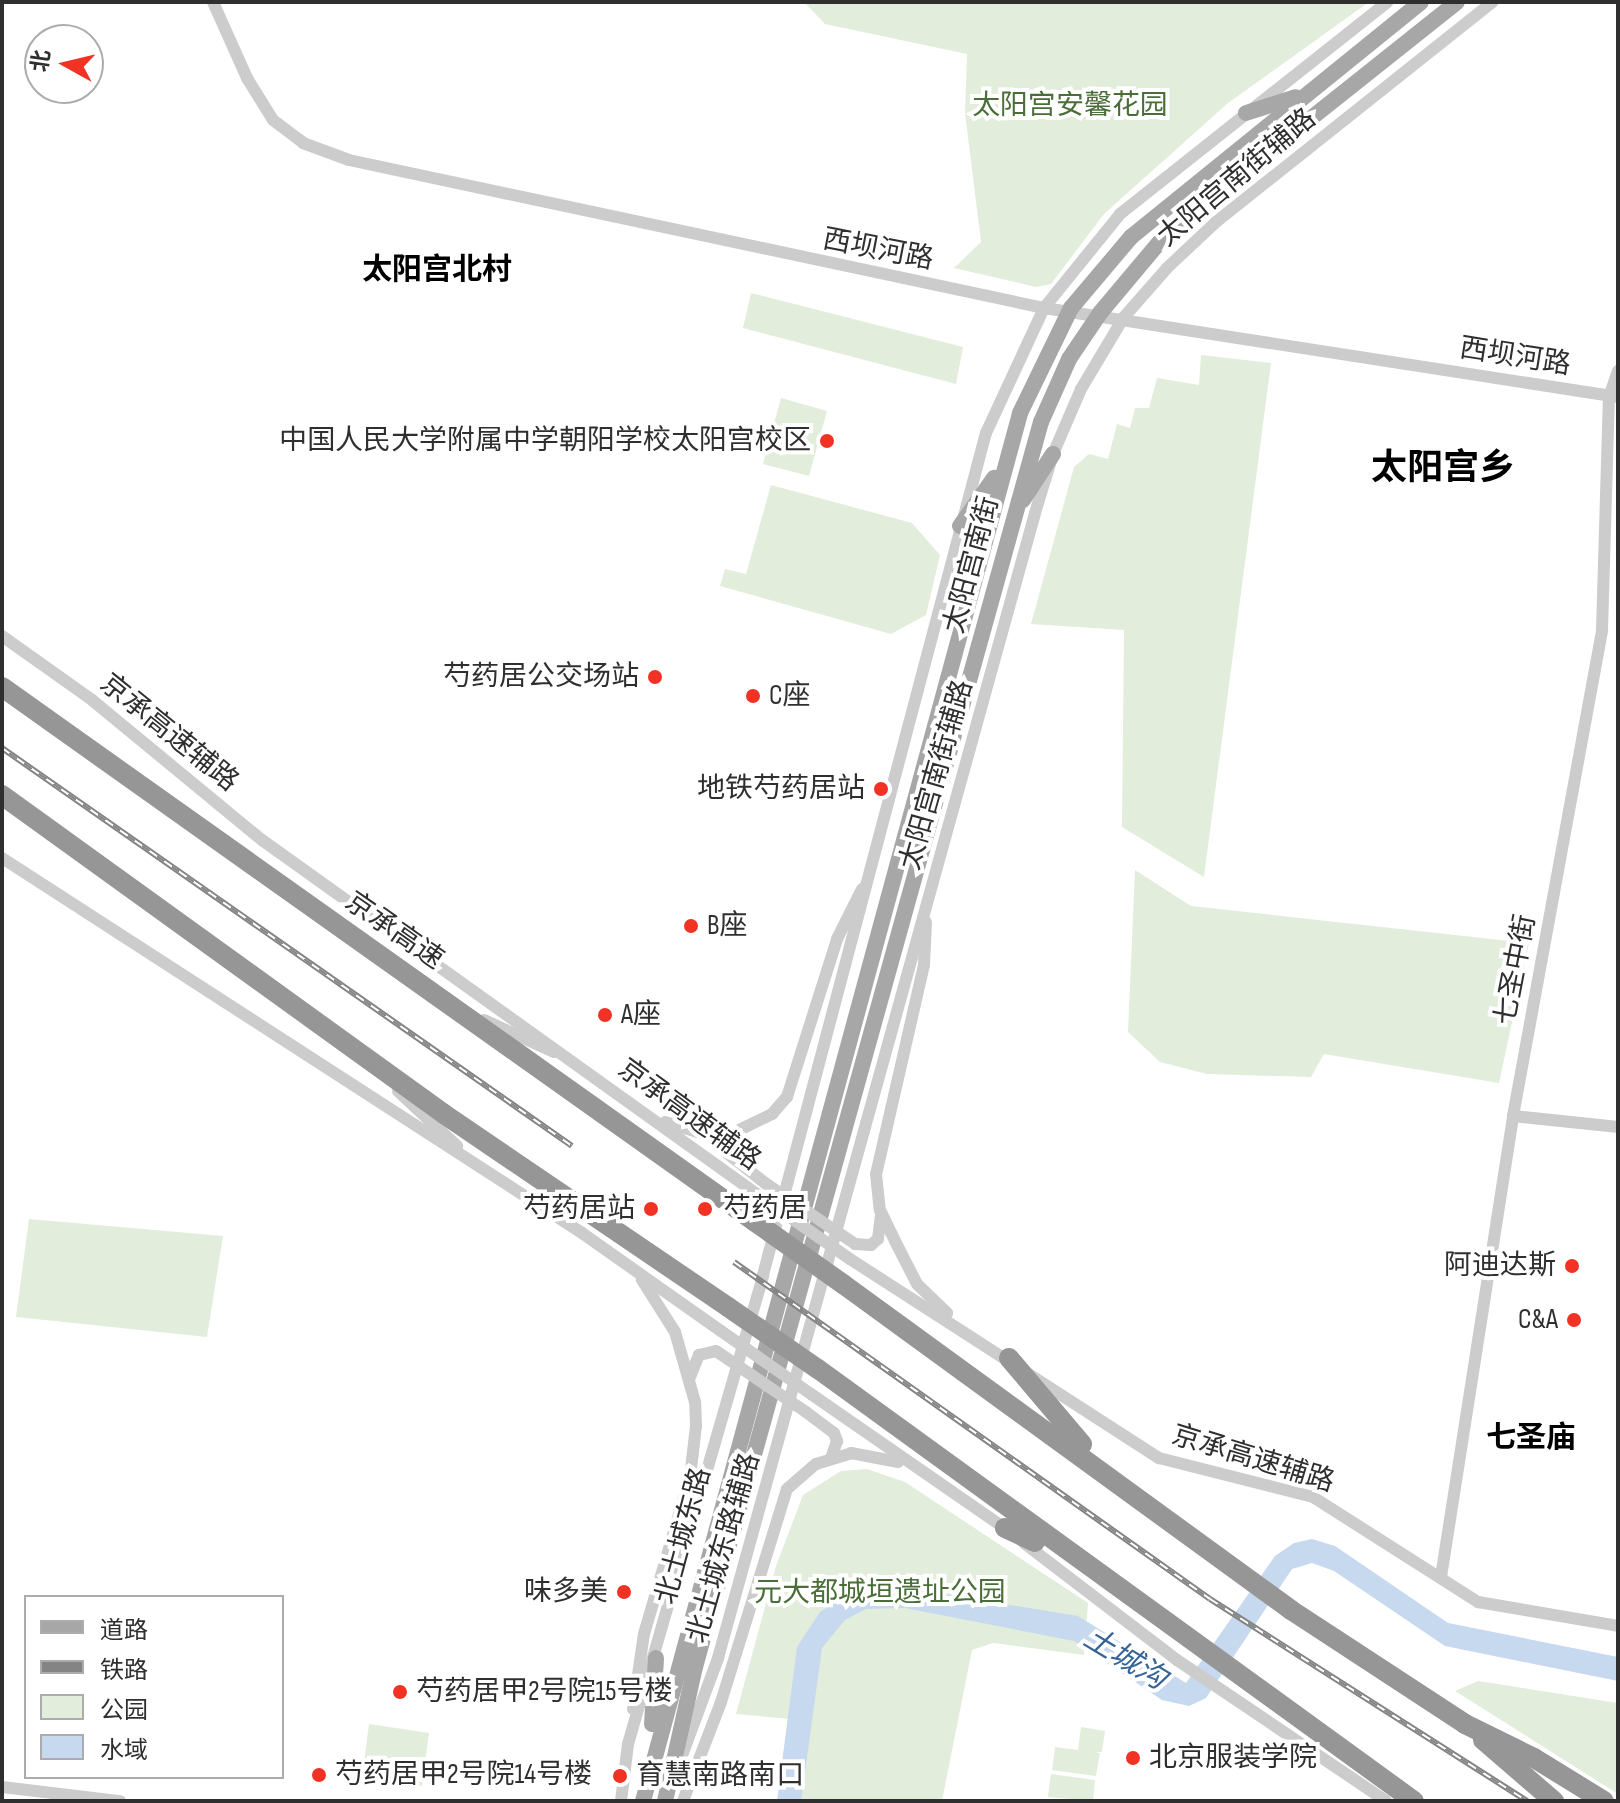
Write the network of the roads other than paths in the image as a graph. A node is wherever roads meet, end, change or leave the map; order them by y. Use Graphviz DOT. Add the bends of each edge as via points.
graph roads {
  1 [pos="213,2"];
  2 [pos="1387,2"];
  3 [pos="1457,2"];
  4 [pos="1493,2"];
  5 [pos="1415,4"];
  6 [pos="1305,94"];
  7 [pos="1246,113"];
  8 [pos="1044,308"];
  9 [pos="1071,308"];
  10 [pos="1100,313"];
  11 [pos="1124,317"];
  12 [pos="1618,371"];
  13 [pos="1614,397"];
  14 [pos="1053,454"];
  15 [pos="1002,467"];
  16 [pos="1011,518"];
  17 [pos="960,526"];
  18 [pos="2,636"];
  19 [pos="2,687"];
  20 [pos="957,723"];
  21 [pos="972,741"];
  22 [pos="2,795"];
  23 [pos="2,858"];
  24 [pos="875,865"];
  25 [pos="928,897"];
  26 [pos="446,1002"];
  27 [pos="351,1047"];
  28 [pos="579,1064"];
  29 [pos="1513,1116"];
  30 [pos="653,1118"];
  31 [pos="1618,1127"];
  32 [pos="731,1134"];
  33 [pos="482,1170"];
  34 [pos="880,1210"];
  35 [pos="633,1268"];
  36 [pos="763,1275"];
  37 [pos="779,1286"];
  38 [pos="797,1300"];
  39 [pos="815,1311"];
  40 [pos="963,1329"];
  41 [pos="1009,1358"];
  42 [pos="689,1378"];
  43 [pos="831,1458"];
  44 [pos="913,1466"];
  45 [pos="1102,1468"];
  46 [pos="1005,1528"];
  47 [pos="1079,1563"];
  48 [pos="1441,1577"];
  49 [pos="1618,1626"];
  50 [pos="656,1658"];
  51 [pos="718,1658"];
  52 [pos="1236,1687"];
  53 [pos="721,1702"];
  54 [pos="1465,1724"];
  55 [pos="628,1744"];
  56 [pos="650,1761"];
  57 [pos="1354,1762"];
  58 [pos="2,1787"];
  59 [pos="666,1797"];
  60 [pos="120,1801"];
  61 [pos="621,1801"];
  62 [pos="643,1801"];
  63 [pos="683,1801"];
  64 [pos="1386,1801"];
  65 [pos="1393,1801"];
  66 [pos="1414,1801"];
  67 [pos="1554,1801"];
  68 [pos="1604,1801"];
  1 -- 8 [label="street, 西坝河路" via="261,103 286,132 323,153"];
  2 -- 7 [label="street, 太阳宫南街"];
  3 -- 10 [label="main road, 太阳宫南街" via="1168,232"];
  4 -- 11 [label="street, 太阳宫南街辅路" via="1216,222"];
  5 -- 6 [label="main road, 太阳宫南街"];
  6 -- 7 [label="main road"];
  6 -- 9 [label="main road, 太阳宫南街" via="1153,215"];
  7 -- 8 [label="street, 太阳宫南街" via="1120,214"];
  8 -- 9 [label="street, 西坝河路"];
  8 -- 17 [label="street, 太阳宫南街" via="986,433"];
  9 -- 10 [label="street, 西坝河路"];
  9 -- 15 [label="main road, 太阳宫南街" via="1025,400"];
  10 -- 11 [label="street, 西坝河路"];
  10 -- 16 [label="main road, 太阳宫南街" via="1069,359 1041,422"];
  11 -- 13 [label="street, 西坝河路"];
  11 -- 14 [label="street, 太阳宫南街辅路" via="1081,389"];
  12 -- 13 [label="street, 七圣中街"];
  13 -- 29 [label="street, 七圣中街" via="1602,630"];
  14 -- 16 [label="main road"];
  14 -- 21 [label="street, 太阳宫南街辅路"];
  15 -- 17 [label="main road"];
  15 -- 37 [label="main road, 太阳宫南街"];
  16 -- 20 [label="main road, 太阳宫南街"];
  17 -- 24 [label="street, 太阳宫南街辅路"];
  18 -- 28 [label="street, 京承高速辅路" via="92,700 262,840"];
  19 -- 26 [label="highway, 京承高速"];
  20 -- 21 [label="street"];
  20 -- 38 [label="main road, 太阳宫南街"];
  21 -- 25 [label="street, 太阳宫南街辅路"];
  22 -- 27 [label="highway"];
  23 -- 33 [label="street"];
  24 -- 32 [label="street" via="837,939 787,1097 772,1114"];
  24 -- 36 [label="street, 太阳宫南街辅路"];
  25 -- 34 [label="street" via="924,965 876,1174"];
  25 -- 39 [label="street, 太阳宫南街辅路"];
  26 -- 28 [label="street"];
  26 -- 45 [label="highway, 京承高速, bridge"];
  27 -- 33 [label="street"];
  27 -- 47 [label="highway, bridge" via="818,1369"];
  28 -- 30 [label="street, 京承高速辅路"];
  29 -- 31 [label="street"];
  29 -- 48 [label="street, 七圣中街"];
  30 -- 32 [label="street" via="707,1135"];
  30 -- 40 [label="street, 京承高速辅路, bridge" via="850,1259"];
  32 -- 34 [label="street, bridge" via="727,1153 855,1244 871,1245 878,1239"];
  33 -- 35 [label="street"];
  34 -- 40 [label="street" via="917,1284"];
  35 -- 42 [label="street" via="675,1332"];
  35 -- 44 [label="street, bridge"];
  36 -- 50 [label="street, 北土城东路辅路"];
  37 -- 56 [label="main road, 北土城东路"];
  38 -- 59 [label="main road, 北土城东路" via="695,1667"];
  39 -- 51 [label="street, 北土城东路辅路"];
  40 -- 41 [label="street, 京承高速辅路"];
  41 -- 45 [label="highway"];
  41 -- 48 [label="street, 京承高速辅路" via="1159,1458 1313,1497"];
  42 -- 43 [label="street, bridge" via="699,1355 716,1351 834,1433"];
  42 -- 55 [label="street" via="694,1453 644,1634"];
  43 -- 44 [label="street" via="874,1454"];
  43 -- 53 [label="street" via="800,1475 779,1506"];
  44 -- 46 [label="street"];
  45 -- 54 [label="highway" via="1242,1576"];
  46 -- 47 [label="highway"];
  46 -- 52 [label="street" via="1177,1660"];
  47 -- 52 [label="highway" via="1189,1642"];
  48 -- 49 [label="street, 京承高速辅路" via="1478,1602"];
  50 -- 55 [label="street, 北土城东路辅路"];
  50 -- 56 [label="main road"];
  51 -- 53 [label="street"];
  51 -- 59 [label="street, 北土城东路辅路"];
  52 -- 57 [label="highway"];
  52 -- 64 [label="street"];
  53 -- 63 [label="street"];
  54 -- 67 [label="highway"];
  54 -- 68 [label="highway"];
  55 -- 61 [label="street, 北土城东路辅路"];
  56 -- 62 [label="main road, 北土城东路"];
  57 -- 65 [label="highway"];
  57 -- 66 [label="highway"];
  58 -- 60 [label="street"];
}
